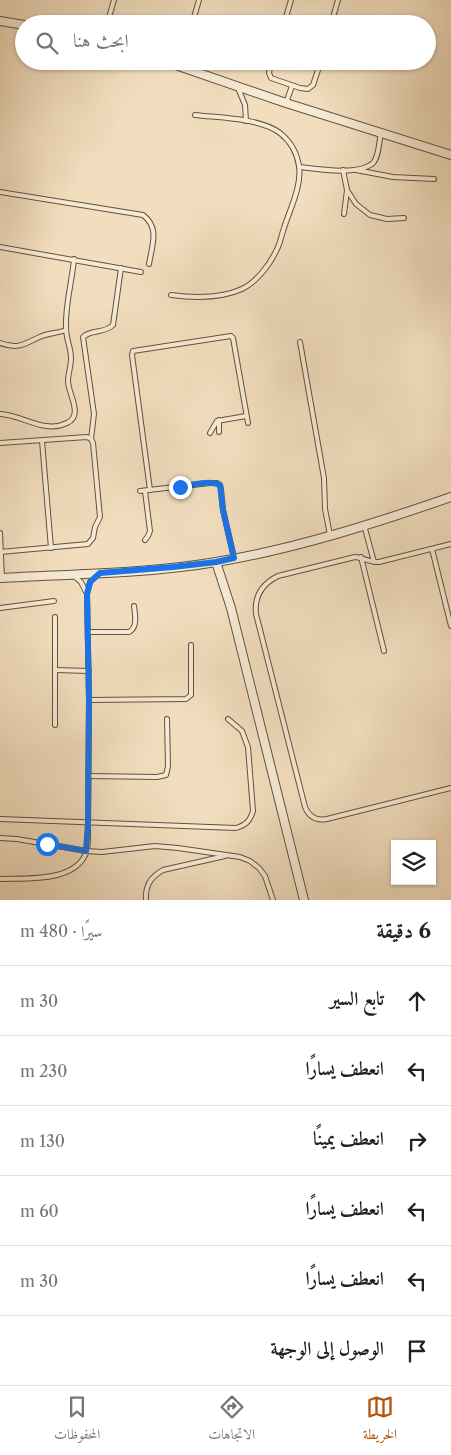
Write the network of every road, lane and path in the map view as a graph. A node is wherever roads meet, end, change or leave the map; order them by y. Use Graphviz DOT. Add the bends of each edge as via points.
graph roads {
  1 [pos="114,0"];
  2 [pos="199,0"];
  3 [pos="292,0"];
  4 [pos="338,0"];
  5 [pos="110,15"];
  6 [pos="195,15"];
  7 [pos="287,15"];
  8 [pos="334,15"];
  9 [pos="0,21"];
  10 [pos="15,24"];
  11 [pos="192,70"];
  12 [pos="269,70"];
  13 [pos="317,70"];
  14 [pos="237,86"];
  15 [pos="292,86"];
  16 [pos="286,103"];
  17 [pos="196,115"];
  18 [pos="246,121"];
  19 [pos="381,133"];
  20 [pos="451,155"];
  21 [pos="299,167"];
  22 [pos="354,169"];
  23 [pos="343,170"];
  24 [pos="434,179"];
  25 [pos="347,190"];
  26 [pos="0,192"];
  27 [pos="344,214"];
  28 [pos="404,218"];
  29 [pos="0,247"];
  30 [pos="74,259"];
  31 [pos="149,264"];
  32 [pos="121,268"];
  33 [pos="141,272"];
  34 [pos="171,295"];
  35 [pos="66,330"];
  36 [pos="300,342"];
  37 [pos="0,343"];
  38 [pos="0,414"];
  39 [pos="246,416"];
  40 [pos="219,420"];
  41 [pos="248,424"];
  42 [pos="219,432"];
  43 [pos="210,433"];
  44 [pos="92,439"];
  45 [pos="42,441"];
  46 [pos="0,444"];
  47 [pos="145,491"];
  48 [pos="451,497"];
  49 [pos="364,525"];
  50 [pos="0,533"];
  51 [pos="330,535"];
  52 [pos="145,540"];
  53 [pos="451,544"];
  54 [pos="51,548"];
  55 [pos="432,549"];
  56 [pos="1,552"];
  57 [pos="234,558"];
  58 [pos="361,558"];
  59 [pos="216,562"];
  60 [pos="374,562"];
  61 [pos="100,573"];
  62 [pos="70,574"];
  63 [pos="1,578"];
  64 [pos="87,594"];
  65 [pos="54,601"];
  66 [pos="134,606"];
  67 [pos="0,608"];
  68 [pos="55,617"];
  69 [pos="451,626"];
  70 [pos="88,632"];
  71 [pos="191,645"];
  72 [pos="384,652"];
  73 [pos="55,670"];
  74 [pos="89,670"];
  75 [pos="89,700"];
  76 [pos="228,718"];
  77 [pos="167,719"];
  78 [pos="55,724"];
  79 [pos="88,776"];
  80 [pos="451,788"];
  81 [pos="0,819"];
  82 [pos="88,822"];
  83 [pos="0,838"];
  84 [pos="86,851"];
  85 [pos="228,855"];
  86 [pos="0,879"];
  87 [pos="146,900"];
  88 [pos="273,900"];
  89 [pos="304,900"];
  1 -- 5 [label="lane"];
  2 -- 6 [label="lane"];
  3 -- 7 [label="lane"];
  4 -- 8 [label="lane"];
  9 -- 10 [label="street"];
  11 -- 14 [label="street"];
  12 -- 15 [label="lane" via="271,78"];
  13 -- 15 [label="lane" via="311,88"];
  14 -- 16 [label="street"];
  14 -- 18 [label="lane" via="245,105"];
  15 -- 16 [label="lane"];
  16 -- 19 [label="street"];
  17 -- 18 [label="lane"];
  18 -- 21 [label="lane" via="260,123 282,135 293,149"];
  19 -- 20 [label="street"];
  19 -- 22 [label="lane" via="373,163"];
  21 -- 23 [label="lane"];
  21 -- 34 [label="lane" via="296,191 276,252 262,273 243,289 220,295 195,298"];
  22 -- 23 [label="lane"];
  22 -- 24 [label="lane" via="393,177"];
  23 -- 25 [label="lane"];
  25 -- 27 [label="lane"];
  25 -- 28 [label="lane" via="356,204 370,215"];
  26 -- 31 [label="lane" via="143,215 154,230"];
  29 -- 30 [label="lane"];
  30 -- 32 [label="lane"];
  30 -- 35 [label="lane"];
  32 -- 33 [label="lane"];
  32 -- 44 [label="lane" via="113,326 82,337 94,414"];
  35 -- 37 [label="lane" via="22,345"];
  35 -- 38 [label="lane" via="71,355 68,382 75,410 72,420 48,426"];
  36 -- 51 [label="lane" via="324,478"];
  39 -- 40 [label="lane"];
  39 -- 41 [label="lane"];
  39 -- 47 [label="lane" via="231,336 133,351"];
  40 -- 42 [label="lane"];
  40 -- 43 [label="lane"];
  44 -- 45 [label="lane"];
  44 -- 54 [label="lane" via="100,516 94,538 84,545"];
  45 -- 46 [label="lane"];
  45 -- 54 [label="lane"];
  47 -- 52 [label="lane" via="150,531"];
  47 -- 57 [label="lane" via="210,483 220,485"];
  48 -- 49 [label="street"];
  49 -- 51 [label="street"];
  49 -- 60 [label="lane"];
  50 -- 56 [label="lane"];
  51 -- 57 [label="street"];
  53 -- 55 [label="lane"];
  54 -- 56 [label="lane"];
  55 -- 60 [label="lane"];
  55 -- 69 [label="lane"];
  56 -- 63 [label="lane"];
  57 -- 59 [label="street"];
  58 -- 60 [label="lane"];
  58 -- 72 [label="lane"];
  58 -- 80 [label="lane" via="278,576 269,580 257,595 256,614 305,807 311,816 322,820"];
  59 -- 61 [label="street"];
  59 -- 89 [label="street" via="231,608"];
  61 -- 62 [label="street"];
  61 -- 64 [label="lane" via="90,582"];
  62 -- 63 [label="street"];
  62 -- 64 [label="lane" via="81,582"];
  64 -- 70 [label="lane"];
  65 -- 67 [label="lane"];
  66 -- 70 [label="lane" via="135,625 132,631"];
  68 -- 73 [label="lane"];
  70 -- 74 [label="lane"];
  71 -- 75 [label="lane" via="189,698"];
  73 -- 74 [label="lane"];
  73 -- 78 [label="lane"];
  74 -- 75 [label="lane"];
  75 -- 79 [label="lane"];
  76 -- 82 [label="lane" via="242,731 248,747 253,812 244,825 236,828"];
  77 -- 79 [label="lane" via="166,775"];
  79 -- 82 [label="lane"];
  81 -- 82 [label="lane"];
  82 -- 84 [label="lane"];
  83 -- 84 [label="lane"];
  84 -- 85 [label="lane" via="155,846"];
  84 -- 86 [label="lane" via="79,863 55,876"];
  85 -- 87 [label="lane" via="163,870 148,883"];
  85 -- 88 [label="lane" via="250,861 259,868"];
}
